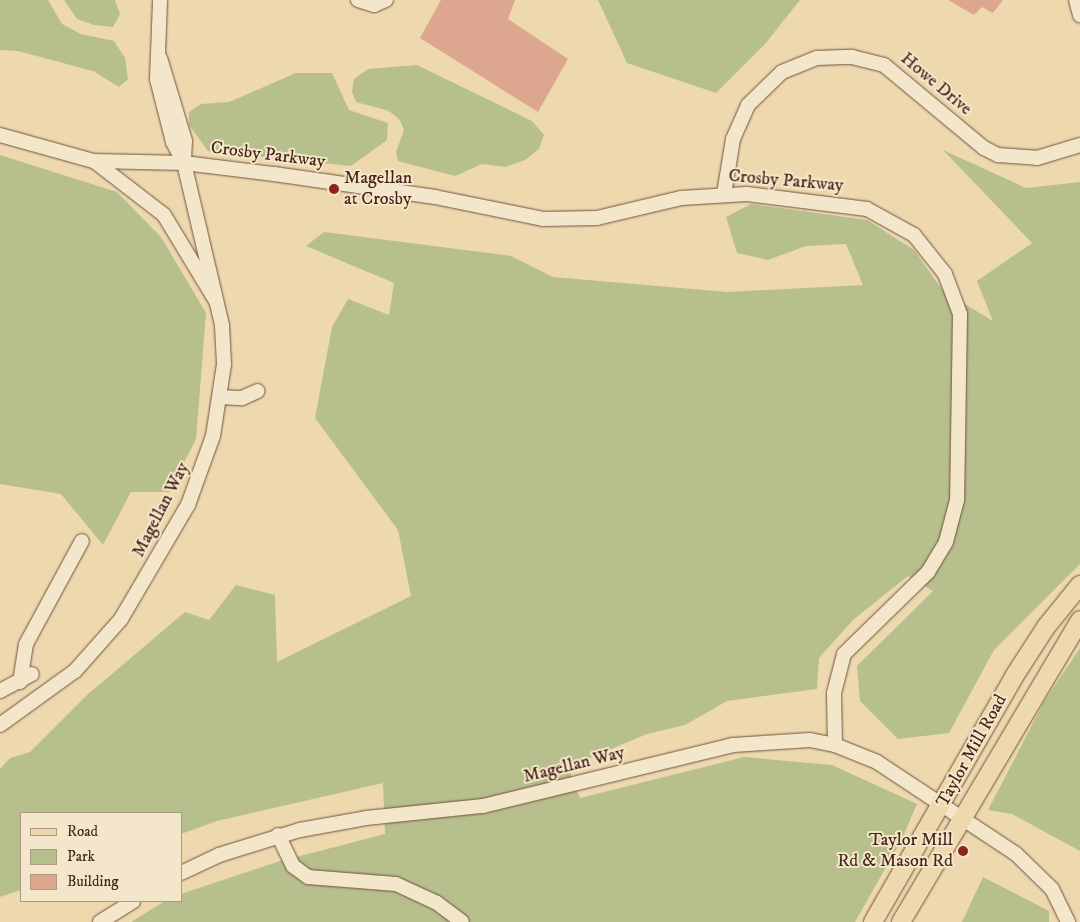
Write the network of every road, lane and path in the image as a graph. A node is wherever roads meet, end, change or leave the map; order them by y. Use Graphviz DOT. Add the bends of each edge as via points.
graph roads {
  1 [pos="160,0"];
  2 [pos="358,0"];
  3 [pos="386,0"];
  4 [pos="1076,0"];
  5 [pos="1080,15"];
  6 [pos="0,135"];
  7 [pos="1080,144"];
  8 [pos="94,161"];
  9 [pos="184,164"];
  10 [pos="724,194"];
  11 [pos="220,308"];
  12 [pos="258,391"];
  13 [pos="220,396"];
  14 [pos="82,541"];
  15 [pos="1080,586"];
  16 [pos="1080,620"];
  17 [pos="32,674"];
  18 [pos="20,682"];
  19 [pos="0,691"];
  20 [pos="0,725"];
  21 [pos="835,745"];
  22 [pos="942,805"];
  23 [pos="961,820"];
  24 [pos="278,835"];
  25 [pos="182,873"];
  26 [pos="131,902"];
  27 [pos="100,922"];
  28 [pos="462,922"];
  29 [pos="873,922"];
  30 [pos="901,922"];
  31 [pos="1068,922"];
  1 -- 9 [label="street, Magellan Way" via="159,56 185,141"];
  2 -- 3 [label="street" via="374,5"];
  4 -- 5 [label="street"];
  6 -- 8 [label="street, Crosby Parkway"];
  7 -- 10 [label="street, Howe Drive" via="1037,158 998,154 984,148 884,65 852,57 817,58 782,72 748,105 733,139"];
  8 -- 9 [label="street, Crosby Parkway"];
  8 -- 11 [label="street" via="164,215"];
  9 -- 10 [label="street, Crosby Parkway" via="371,187 562,220 597,218 681,198"];
  9 -- 11 [label="street, Magellan Way"];
  10 -- 21 [label="street, Crosby Parkway" via="840,203 881,215 926,247 954,291 960,314 960,421 953,521 946,542 915,589 863,632 844,654 834,693"];
  11 -- 13 [label="street, Magellan Way" via="224,340"];
  12 -- 13 [label="street" via="242,398"];
  13 -- 20 [label="street, Magellan Way" via="209,454 196,489 121,619 76,671"];
  14 -- 18 [label="street" via="26,644"];
  15 -- 22 [label="main road, Taylor Mill Road" via="1046,627 1015,675"];
  16 -- 23 [label="main road, Taylor Mill Road"];
  17 -- 18 [label="street"];
  18 -- 19 [label="street"];
  21 -- 22 [label="street, Magellan Way" via="905,778"];
  21 -- 24 [label="street, Magellan Way" via="786,740 733,745 483,806 337,822"];
  22 -- 23 [label="street, Magellan Way"];
  22 -- 29 [label="main road, Taylor Mill Road"];
  23 -- 30 [label="main road, Taylor Mill Road"];
  23 -- 31 [label="street, Magellan Way" via="1016,854 1043,876 1059,900"];
  24 -- 25 [label="street, Magellan Way"];
  24 -- 28 [label="street" via="293,866 308,878 396,884 437,903"];
  26 -- 27 [label="street"];
}
